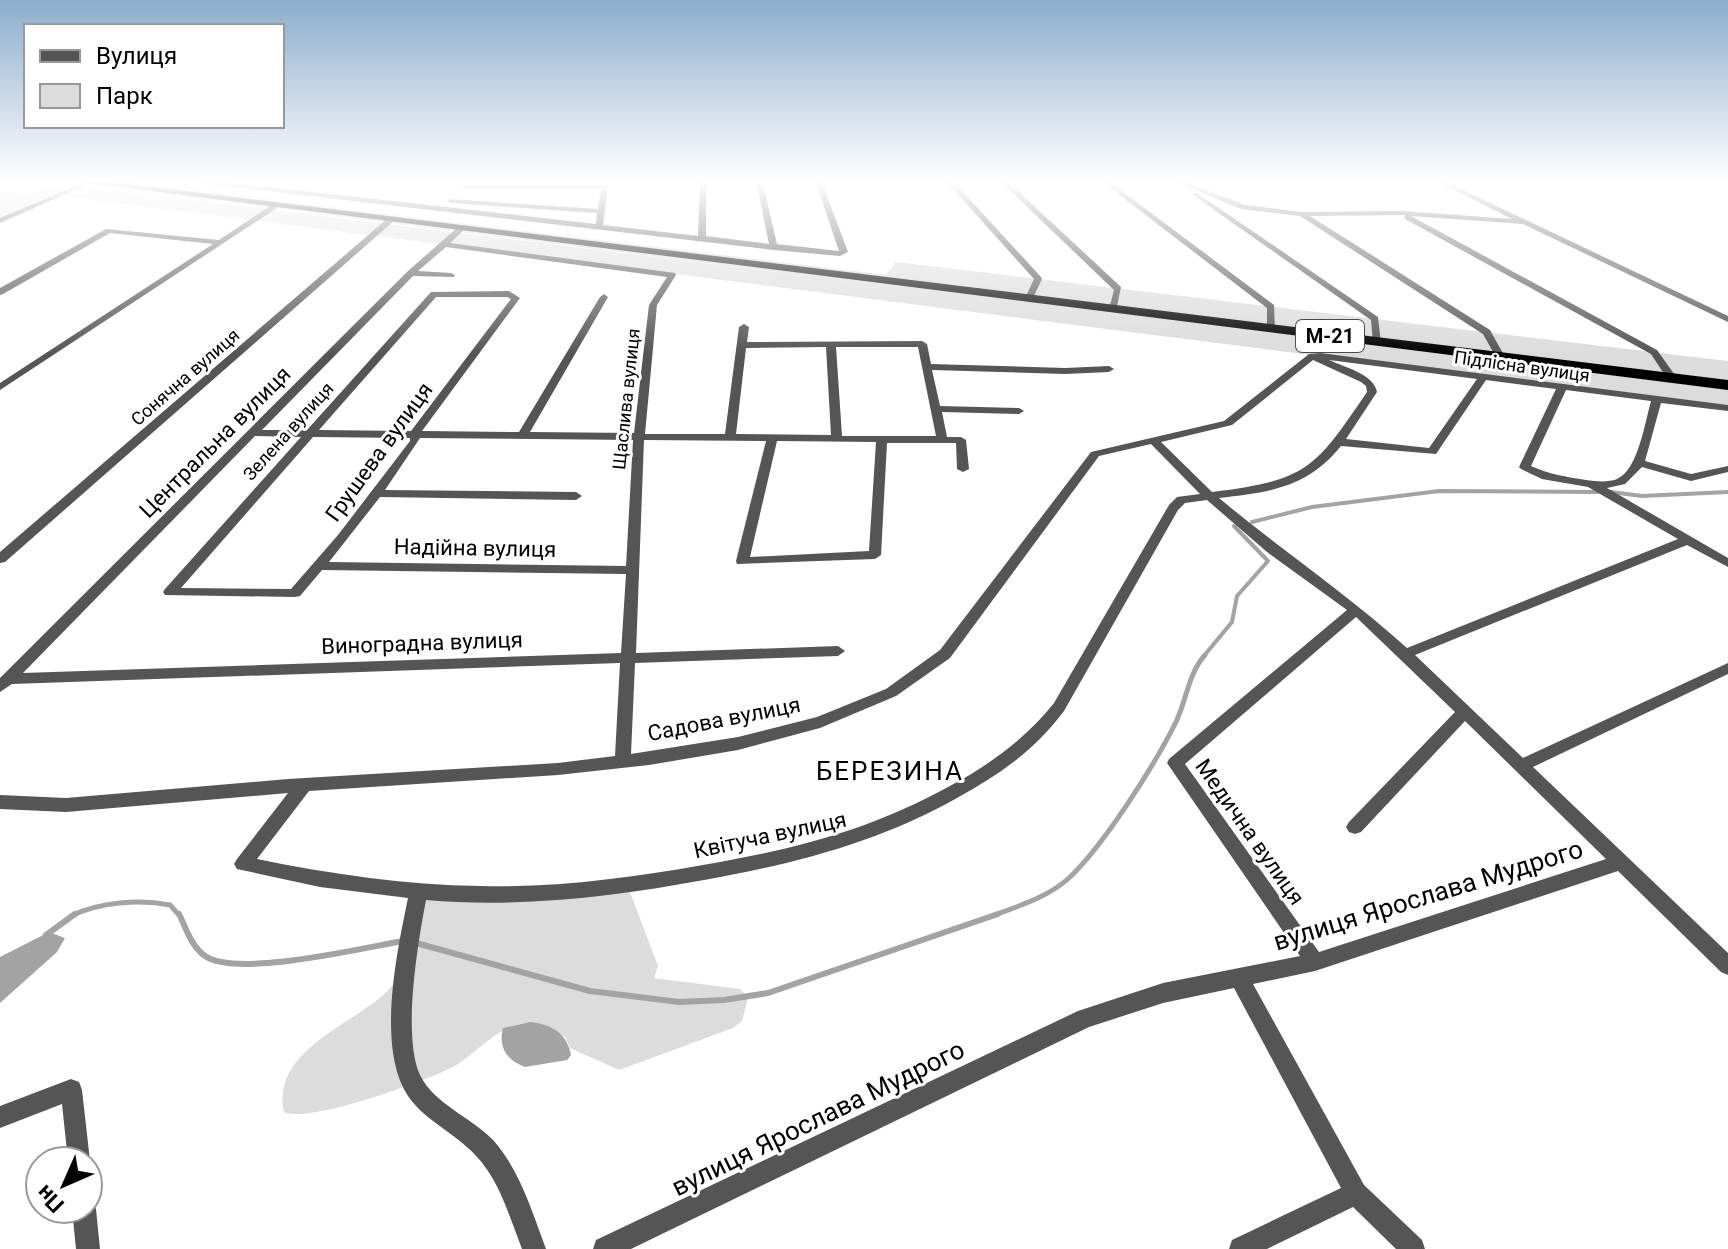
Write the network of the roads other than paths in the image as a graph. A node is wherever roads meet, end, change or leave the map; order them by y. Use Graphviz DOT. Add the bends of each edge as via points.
graph roads {
  1 [pos="96,238"];
  2 [pos="181,238"];
  3 [pos="223,238"];
  4 [pos="370,238"];
  5 [pos="450,238"];
  6 [pos="537,238"];
  7 [pos="688,238"];
  8 [pos="772,238"];
  9 [pos="839,238"];
  10 [pos="1001,238"];
  11 [pos="1064,238"];
  12 [pos="1180,238"];
  13 [pos="1256,238"];
  14 [pos="1340,238"];
  15 [pos="1448,238"];
  16 [pos="1561,238"];
  17 [pos="702,240"];
  18 [pos="217,242"];
  19 [pos="444,244"];
  20 [pos="774,248"];
  21 [pos="411,273"];
  22 [pos="451,275"];
  23 [pos="0,292"];
  24 [pos="434,294"];
  25 [pos="604,297"];
  26 [pos="1029,298"];
  27 [pos="1113,309"];
  28 [pos="1728,319"];
  29 [pos="744,327"];
  30 [pos="1272,329"];
  31 [pos="1307,333"];
  32 [pos="1378,342"];
  33 [pos="742,345"];
  34 [pos="831,345"];
  35 [pos="1312,356"];
  36 [pos="1500,357"];
  37 [pos="926,367"];
  38 [pos="1109,369"];
  39 [pos="1483,377"];
  40 [pos="1672,378"];
  41 [pos="1728,385"];
  42 [pos="0,387"];
  43 [pos="1562,387"];
  44 [pos="1657,400"];
  45 [pos="1728,408"];
  46 [pos="935,409"];
  47 [pos="1019,411"];
  48 [pos="310,432"];
  49 [pos="251,433"];
  50 [pos="415,433"];
  51 [pos="524,433"];
  52 [pos="639,436"];
  53 [pos="730,438"];
  54 [pos="772,438"];
  55 [pos="837,438"];
  56 [pos="882,439"];
  57 [pos="942,439"];
  58 [pos="1154,441"];
  59 [pos="1338,442"];
  60 [pos="1639,463"];
  61 [pos="963,469"];
  62 [pos="1728,469"];
  63 [pos="1591,484"];
  64 [pos="378,493"];
  65 [pos="576,496"];
  66 [pos="1209,496"];
  67 [pos="1687,540"];
  68 [pos="0,559"];
  69 [pos="1728,563"];
  70 [pos="320,566"];
  71 [pos="630,570"];
  72 [pos="170,592"];
  73 [pos="1356,610"];
  74 [pos="838,651"];
  75 [pos="1405,654"];
  76 [pos="626,659"];
  77 [pos="1728,668"];
  78 [pos="4,683"];
  79 [pos="1464,712"];
  80 [pos="623,761"];
  81 [pos="1521,766"];
  82 [pos="304,785"];
  83 [pos="0,802"];
  84 [pos="1355,827"];
  85 [pos="1621,862"];
  86 [pos="418,892"];
  87 [pos="1315,962"];
  88 [pos="1728,966"];
  89 [pos="1239,978"];
  90 [pos="0,1117"];
  91 [pos="77,1145"];
  92 [pos="1356,1193"];
  93 [pos="86,1225"];
  94 [pos="88,1249"];
  95 [pos="534,1249"];
  96 [pos="605,1249"];
  97 [pos="1241,1249"];
  98 [pos="1413,1249"];
  1 -- 23 [label="street"];
  2 -- 18 [label="street"];
  3 -- 18 [label="street"];
  4 -- 68 [label="street, Сонячна вулиця"];
  5 -- 19 [label="street, Центральна вулиця"];
  6 -- 26 [label="highway, М-21"];
  7 -- 17 [label="street"];
  8 -- 20 [label="street"];
  9 -- 20 [label="street" via="844,252 830,255"];
  10 -- 26 [label="street" via="1038,279"];
  11 -- 27 [label="street" via="1118,289"];
  12 -- 30 [label="street" via="1271,307"];
  13 -- 32 [label="street" via="1375,319"];
  14 -- 36 [label="street" via="1487,332"];
  15 -- 40 [label="street" via="1654,352"];
  16 -- 28 [label="street"];
  17 -- 20 [label="street"];
  18 -- 42 [label="street"];
  19 -- 21 [label="street, Центральна вулиця"];
  19 -- 52 [label="street, Щаслива вулиця" via="672,275 653,305"];
  21 -- 22 [label="street"];
  21 -- 49 [label="street, Центральна вулиця"];
  24 -- 48 [label="street, Зелена вулиця"];
  24 -- 50 [label="street, Грушева вулиця" via="516,298"];
  25 -- 51 [label="street"];
  26 -- 27 [label="highway, М-21"];
  27 -- 30 [label="highway, М-21"];
  29 -- 33 [label="street"];
  30 -- 31 [label="highway, М-21"];
  31 -- 32 [label="highway, М-21"];
  31 -- 35 [label="street"];
  32 -- 36 [label="highway, М-21"];
  33 -- 34 [label="street"];
  33 -- 53 [label="street"];
  34 -- 37 [label="street" via="922,344"];
  34 -- 55 [label="street"];
  35 -- 39 [label="street, Підлісна вулиця"];
  35 -- 58 [label="street, Садова вулиця" via="1228,423"];
  35 -- 59 [label="street, Квітуча вулиця" via="1371,385 1372,392"];
  36 -- 40 [label="highway, М-21"];
  37 -- 38 [label="street"];
  37 -- 46 [label="street"];
  39 -- 43 [label="street, Підлісна вулиця"];
  39 -- 59 [label="street" via="1432,452"];
  40 -- 41 [label="highway, М-21"];
  43 -- 44 [label="street, Підлісна вулиця"];
  43 -- 63 [label="street" via="1525,467 1546,477"];
  44 -- 45 [label="street, Підлісна вулиця"];
  44 -- 60 [label="street"];
  46 -- 47 [label="street"];
  46 -- 57 [label="street"];
  48 -- 49 [label="street"];
  48 -- 50 [label="street"];
  48 -- 72 [label="street, Зелена вулиця"];
  49 -- 78 [label="street, Центральна вулиця"];
  50 -- 51 [label="street"];
  50 -- 64 [label="street, Грушева вулиця" via="415,441"];
  51 -- 52 [label="street"];
  52 -- 53 [label="street"];
  52 -- 71 [label="street, Щаслива вулиця"];
  53 -- 54 [label="street"];
  54 -- 55 [label="street"];
  54 -- 56 [label="street" via="742,561 875,555"];
  55 -- 56 [label="street"];
  56 -- 57 [label="street"];
  57 -- 61 [label="street" via="961,440"];
  58 -- 66 [label="street"];
  58 -- 80 [label="street, Садова вулиця" via="1095,454 958,639 922,674 826,722"];
  59 -- 66 [label="street, Квітуча вулиця" via="1297,478"];
  60 -- 62 [label="street" via="1691,478"];
  60 -- 63 [label="street" via="1631,478 1612,486"];
  63 -- 67 [label="street"];
  64 -- 65 [label="street"];
  64 -- 70 [label="street, Грушева вулиця"];
  66 -- 73 [label="street"];
  66 -- 86 [label="street, Квітуча вулиця" via="1181,500 1173,508 1037,737 1006,762 921,811 818,851 689,875 555,893"];
  67 -- 69 [label="street"];
  67 -- 75 [label="street"];
  70 -- 71 [label="street, Надійна вулиця"];
  70 -- 72 [label="street, Грушева вулиця" via="295,593"];
  71 -- 76 [label="street, Щаслива вулиця"];
  73 -- 75 [label="street"];
  73 -- 87 [label="street, Медична вулиця" via="1175,763"];
  74 -- 76 [label="street, Виноградна вулиця"];
  75 -- 79 [label="street"];
  76 -- 78 [label="street, Виноградна вулиця"];
  76 -- 80 [label="street, Щаслива вулиця"];
  77 -- 81 [label="street"];
  79 -- 81 [label="street"];
  79 -- 84 [label="street"];
  80 -- 82 [label="street, Садова вулиця"];
  81 -- 85 [label="street, вулиця Ярослава Мудрого"];
  82 -- 83 [label="street, Садова вулиця" via="66,805"];
  82 -- 86 [label="street, Квітуча вулиця" via="243,864 306,879"];
  85 -- 87 [label="street, вулиця Ярослава Мудрого"];
  85 -- 88 [label="street"];
  86 -- 95 [label="street" via="405,990 410,1077 423,1099 482,1145 502,1169"];
  87 -- 89 [label="street, вулиця Ярослава Мудрого"];
  89 -- 92 [label="street"];
  89 -- 96 [label="street, вулиця Ярослава Мудрого" via="1163,993 1085,1018"];
  90 -- 91 [label="street" via="71,1090"];
  92 -- 97 [label="street"];
  92 -- 98 [label="street"];
  93 -- 94 [label="street"];
}
